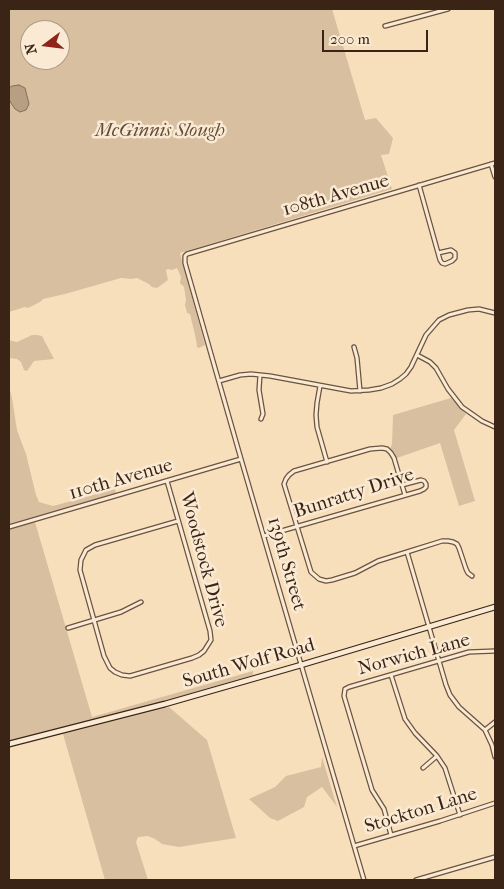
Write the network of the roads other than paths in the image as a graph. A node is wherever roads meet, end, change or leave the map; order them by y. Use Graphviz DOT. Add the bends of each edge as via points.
graph roads {
  1 [pos="448,9"];
  2 [pos="385,26"];
  3 [pos="493,164"];
  4 [pos="495,177"];
  5 [pos="419,186"];
  6 [pos="438,253"];
  7 [pos="185,256"];
  8 [pos="495,313"];
  9 [pos="354,347"];
  10 [pos="417,355"];
  11 [pos="260,375"];
  12 [pos="219,381"];
  13 [pos="320,386"];
  14 [pos="360,391"];
  15 [pos="260,419"];
  16 [pos="495,427"];
  17 [pos="241,459"];
  18 [pos="327,462"];
  19 [pos="168,481"];
  20 [pos="402,485"];
  21 [pos="405,495"];
  22 [pos="178,521"];
  23 [pos="9,527"];
  24 [pos="296,527"];
  25 [pos="264,536"];
  26 [pos="407,552"];
  27 [pos="472,576"];
  28 [pos="141,602"];
  29 [pos="495,607"];
  30 [pos="95,620"];
  31 [pos="429,627"];
  32 [pos="68,628"];
  33 [pos="495,651"];
  34 [pos="439,660"];
  35 [pos="301,665"];
  36 [pos="391,675"];
  37 [pos="495,722"];
  38 [pos="485,730"];
  39 [pos="9,744"];
  40 [pos="437,756"];
  41 [pos="495,757"];
  42 [pos="423,768"];
  43 [pos="495,803"];
  44 [pos="460,815"];
  45 [pos="391,835"];
  46 [pos="354,846"];
  47 [pos="495,857"];
  48 [pos="364,880"];
  49 [pos="416,880"];
  1 -- 2 [label="street"];
  3 -- 4 [label="street"];
  3 -- 5 [label="street, 108th Avenue"];
  5 -- 6 [label="street"];
  5 -- 7 [label="street, 108th Avenue"];
  6 -- 6 [label="street" via="443,264 455,258 451,250"];
  7 -- 12 [label="street, 139th Street"];
  8 -- 10 [label="street" via="468,310 439,320 426,335"];
  9 -- 14 [label="street"];
  10 -- 14 [label="street" via="400,380 381,388"];
  10 -- 16 [label="street" via="436,368 462,407"];
  11 -- 12 [label="street" via="240,375"];
  11 -- 13 [label="street"];
  11 -- 15 [label="street" via="263,414"];
  12 -- 17 [label="street, 139th Street"];
  13 -- 14 [label="street"];
  13 -- 18 [label="street" via="317,427"];
  17 -- 19 [label="street, 110th Avenue"];
  17 -- 25 [label="street, 139th Street"];
  18 -- 20 [label="street" via="377,448 387,449 392,453"];
  18 -- 24 [label="street" via="294,471 286,478 284,484"];
  19 -- 22 [label="street, Woodstock Drive"];
  19 -- 23 [label="street, 110th Avenue"];
  20 -- 21 [label="street"];
  20 -- 21 [label="street, Bunratty Drive" via="421,480 426,484 424,489"];
  21 -- 24 [label="street, Bunratty Drive"];
  22 -- 30 [label="street" via="86,550 80,570"];
  22 -- 30 [label="street, Woodstock Drive" via="210,631 208,645 192,658 130,676 122,675 110,668 107,662"];
  24 -- 25 [label="street, Bunratty Drive"];
  24 -- 26 [label="street" via="309,569 315,577 326,581 355,574 378,561"];
  25 -- 35 [label="street, 139th Street"];
  26 -- 27 [label="street" via="442,541 453,542"];
  26 -- 31 [label="street"];
  28 -- 30 [label="street"];
  29 -- 31 [label="main road, South Wolf Road"];
  30 -- 32 [label="street"];
  31 -- 34 [label="street"];
  31 -- 35 [label="main road, South Wolf Road"];
  33 -- 34 [label="street, Norwich Lane" via="469,652"];
  34 -- 36 [label="street, Norwich Lane"];
  34 -- 38 [label="street" via="450,695"];
  35 -- 39 [label="main road, South Wolf Road"];
  35 -- 46 [label="street, 139th Street"];
  36 -- 40 [label="street" via="405,719"];
  36 -- 45 [label="street, Norwich Lane" via="349,687 345,689 344,696 372,790 384,809"];
  37 -- 38 [label="street"];
  38 -- 41 [label="street"];
  40 -- 42 [label="street"];
  40 -- 44 [label="street" via="448,774"];
  43 -- 44 [label="street, Stockton Lane"];
  44 -- 45 [label="street, Stockton Lane"];
  45 -- 46 [label="street, Stockton Lane"];
  46 -- 48 [label="street, 139th Street"];
  47 -- 49 [label="street"];
}
